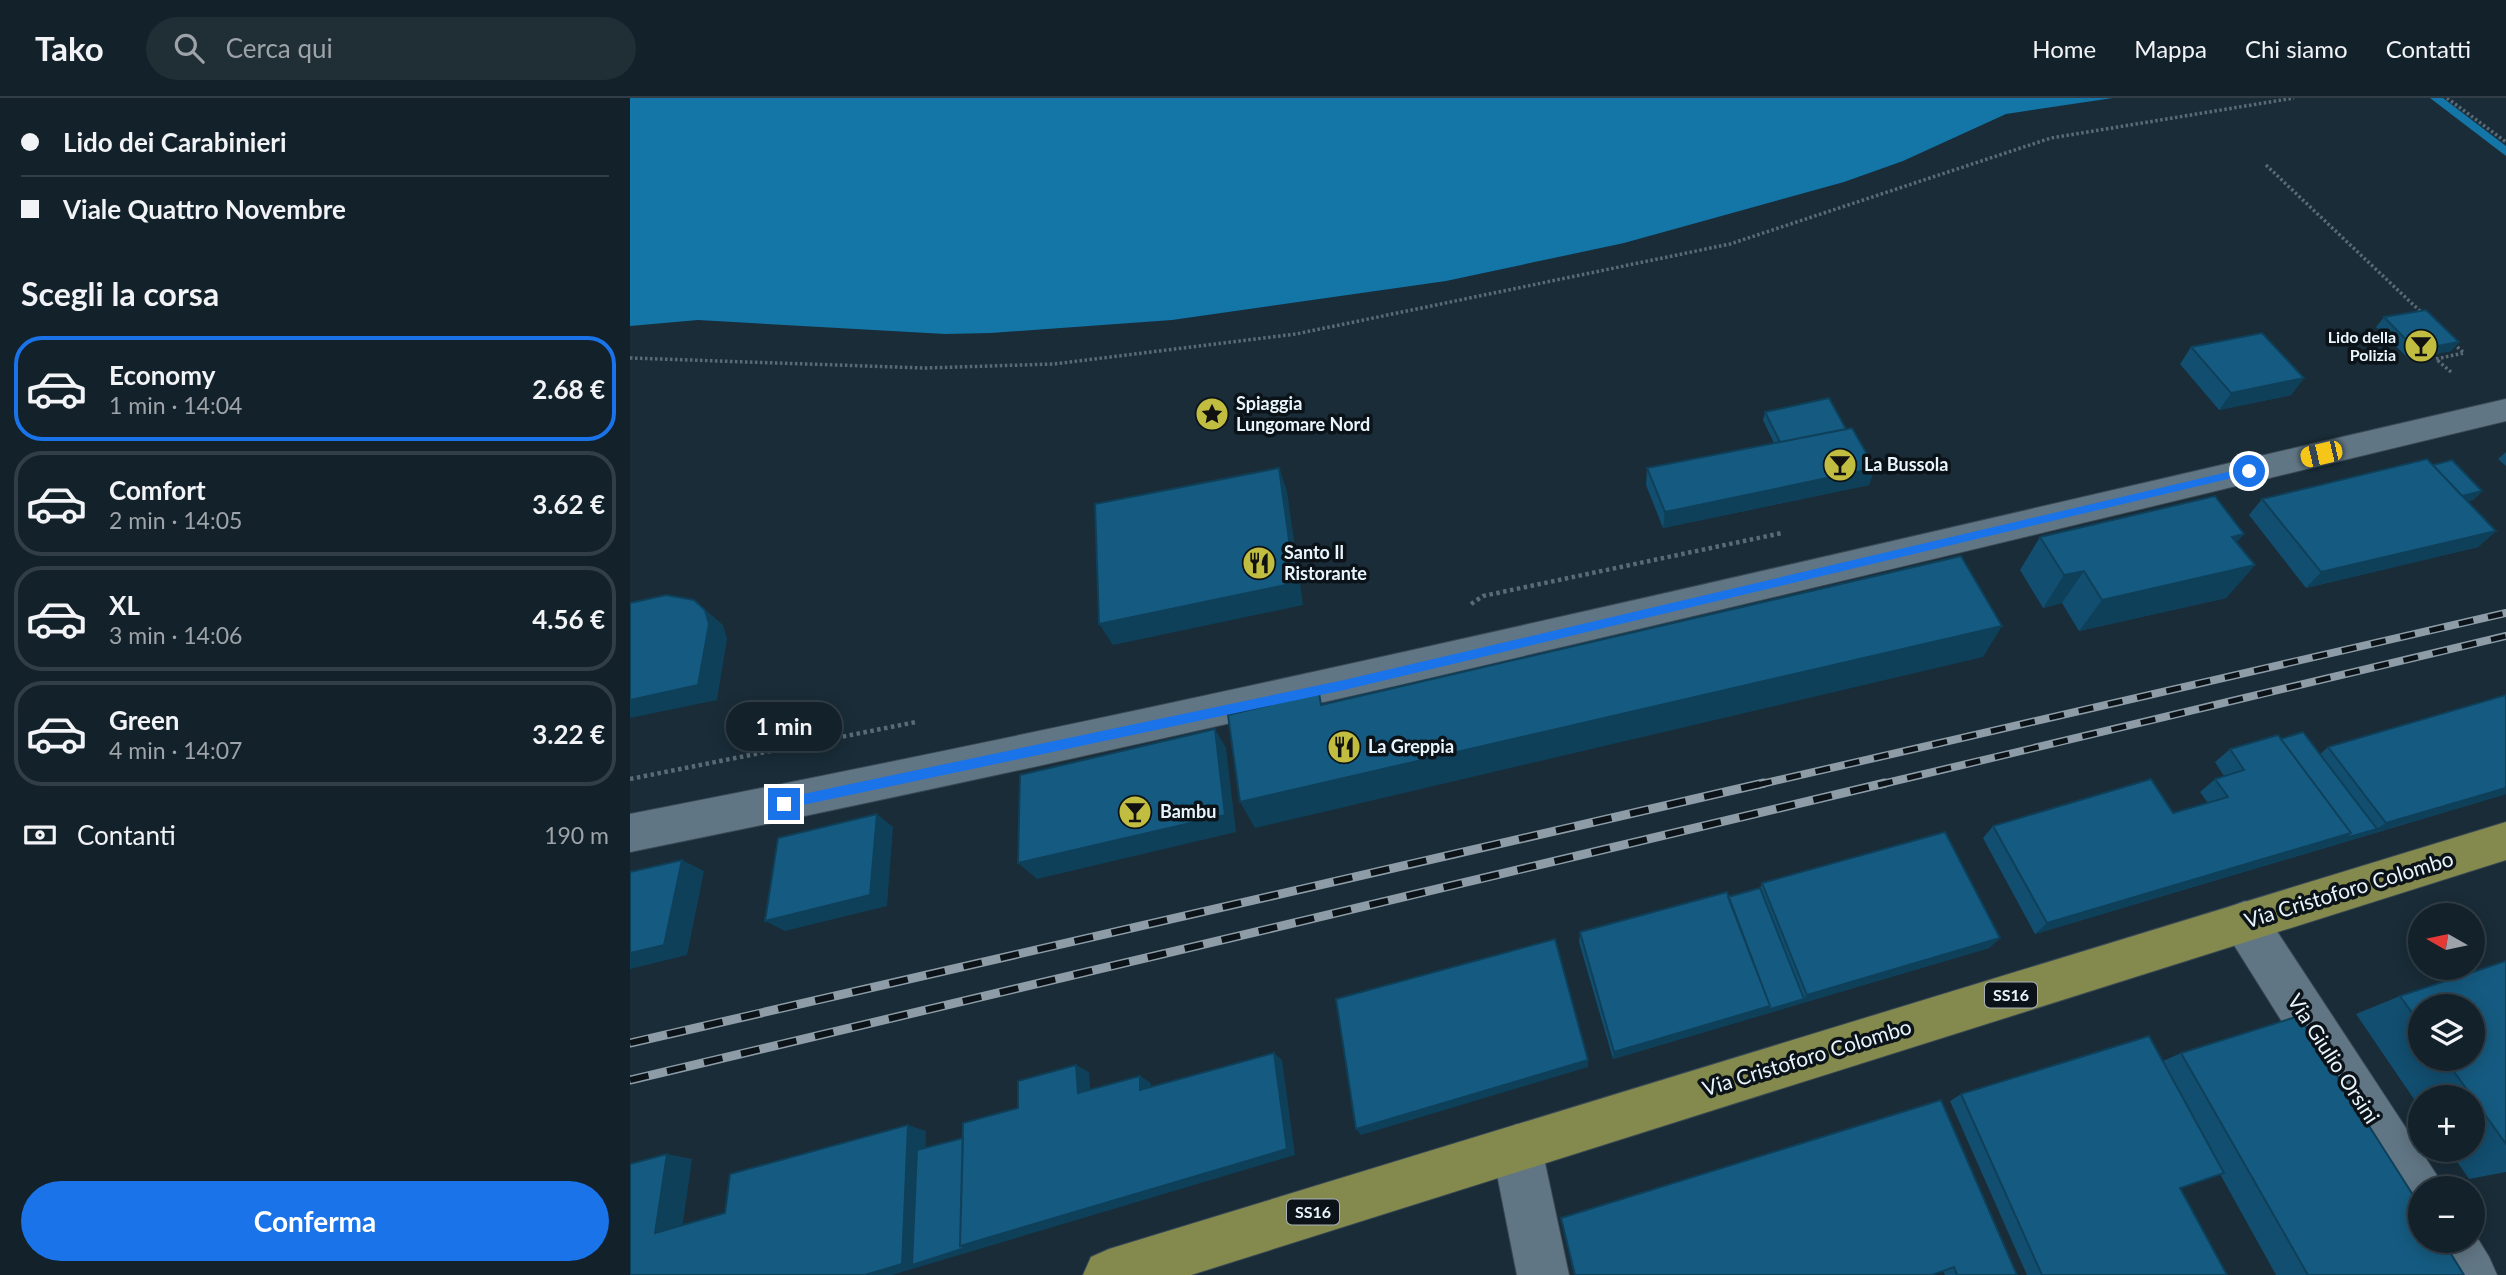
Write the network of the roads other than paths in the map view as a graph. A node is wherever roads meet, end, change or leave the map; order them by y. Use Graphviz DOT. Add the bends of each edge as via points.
graph roads {
  1 [pos="2506,410"];
  2 [pos="630,833"];
  3 [pos="2506,841"];
  4 [pos="2245,922"];
  5 [pos="1517,1149"];
  6 [pos="2408,1176"];
  7 [pos="2457,1253"];
  8 [pos="1108,1275"];
  9 [pos="1543,1275"];
  10 [pos="2471,1275"];
  1 -- 2 [label="street" via="1344,685"];
  3 -- 4 [label="main road, Via Cristoforo Colombo / SS16"];
  4 -- 5 [label="main road, Via Cristoforo Colombo / SS16"];
  4 -- 6 [label="street, Via Giulio Orsini"];
  5 -- 8 [label="main road, Via Cristoforo Colombo / SS16"];
  5 -- 9 [label="street"];
  7 -- 10 [label="street"];
}
